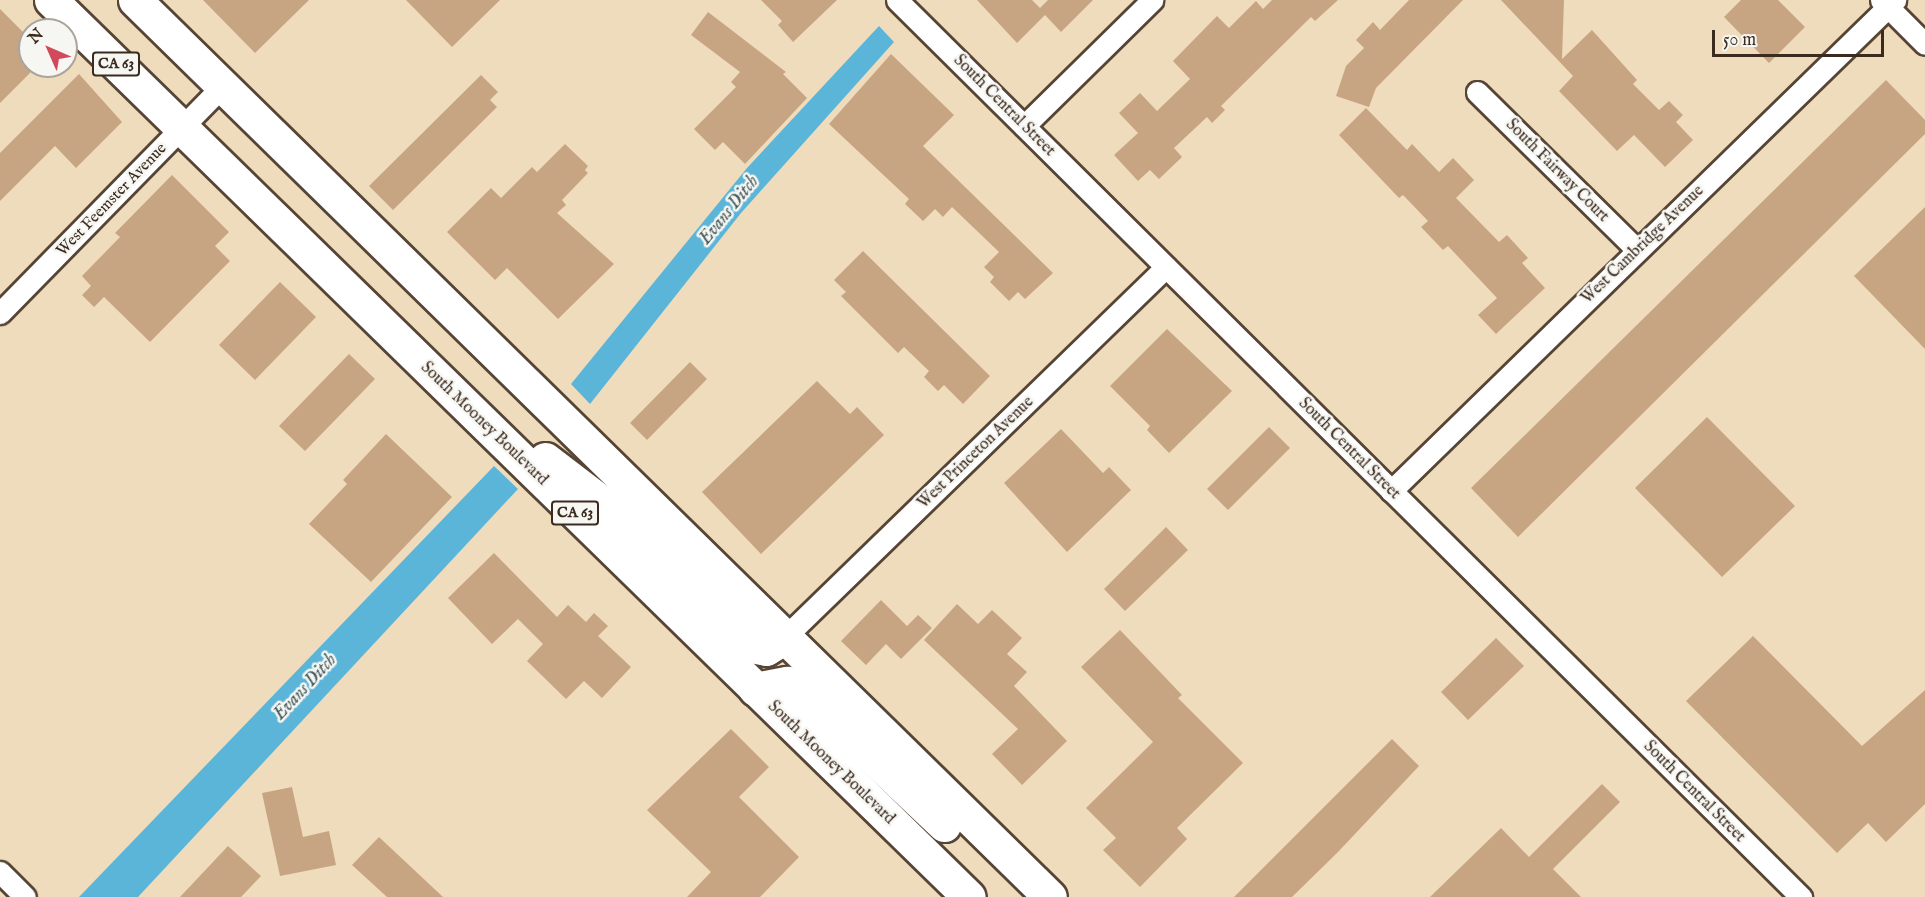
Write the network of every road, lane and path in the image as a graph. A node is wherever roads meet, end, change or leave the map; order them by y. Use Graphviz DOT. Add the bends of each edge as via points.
graph roads {
  1 [pos="51,0"];
  2 [pos="135,0"];
  3 [pos="897,0"];
  4 [pos="1152,0"];
  5 [pos="1888,2"];
  6 [pos="1925,44"];
  7 [pos="222,86"];
  8 [pos="1477,92"];
  9 [pos="1024,126"];
  10 [pos="181,128"];
  11 [pos="1637,250"];
  12 [pos="1166,267"];
  13 [pos="0,313"];
  14 [pos="434,374"];
  15 [pos="1391,491"];
  16 [pos="785,637"];
  17 [pos="755,689"];
  18 [pos="0,872"];
  19 [pos="25,897"];
  20 [pos="969,897"];
  21 [pos="1039,897"];
  22 [pos="1050,897"];
  23 [pos="1801,897"];
  1 -- 10 [label="main road, South Mooney Boulevard / CA 63"];
  2 -- 7 [label="main road"];
  3 -- 9 [label="street, South Central Street"];
  4 -- 9 [label="street"];
  5 -- 6 [label="street"];
  5 -- 11 [label="street, West Cambridge Avenue"];
  7 -- 10 [label="street, West Feemster Avenue"];
  7 -- 16 [label="main road"];
  8 -- 11 [label="street, South Fairway Court"];
  9 -- 12 [label="street, South Central Street"];
  10 -- 13 [label="street, West Feemster Avenue"];
  10 -- 14 [label="main road, South Mooney Boulevard / CA 63"];
  11 -- 15 [label="street, West Cambridge Avenue"];
  12 -- 15 [label="street, South Central Street"];
  12 -- 16 [label="street, West Princeton Avenue"];
  14 -- 16 [label="main road" via="604,504 741,639 766,649"];
  14 -- 17 [label="main road, South Mooney Boulevard / CA 63"];
  15 -- 23 [label="street, South Central Street"];
  16 -- 22 [label="main road"];
  17 -- 20 [label="main road, South Mooney Boulevard / CA 63"];
  17 -- 21 [label="main road" via="787,683 798,687 975,855"];
  18 -- 19 [label="street"];
}
